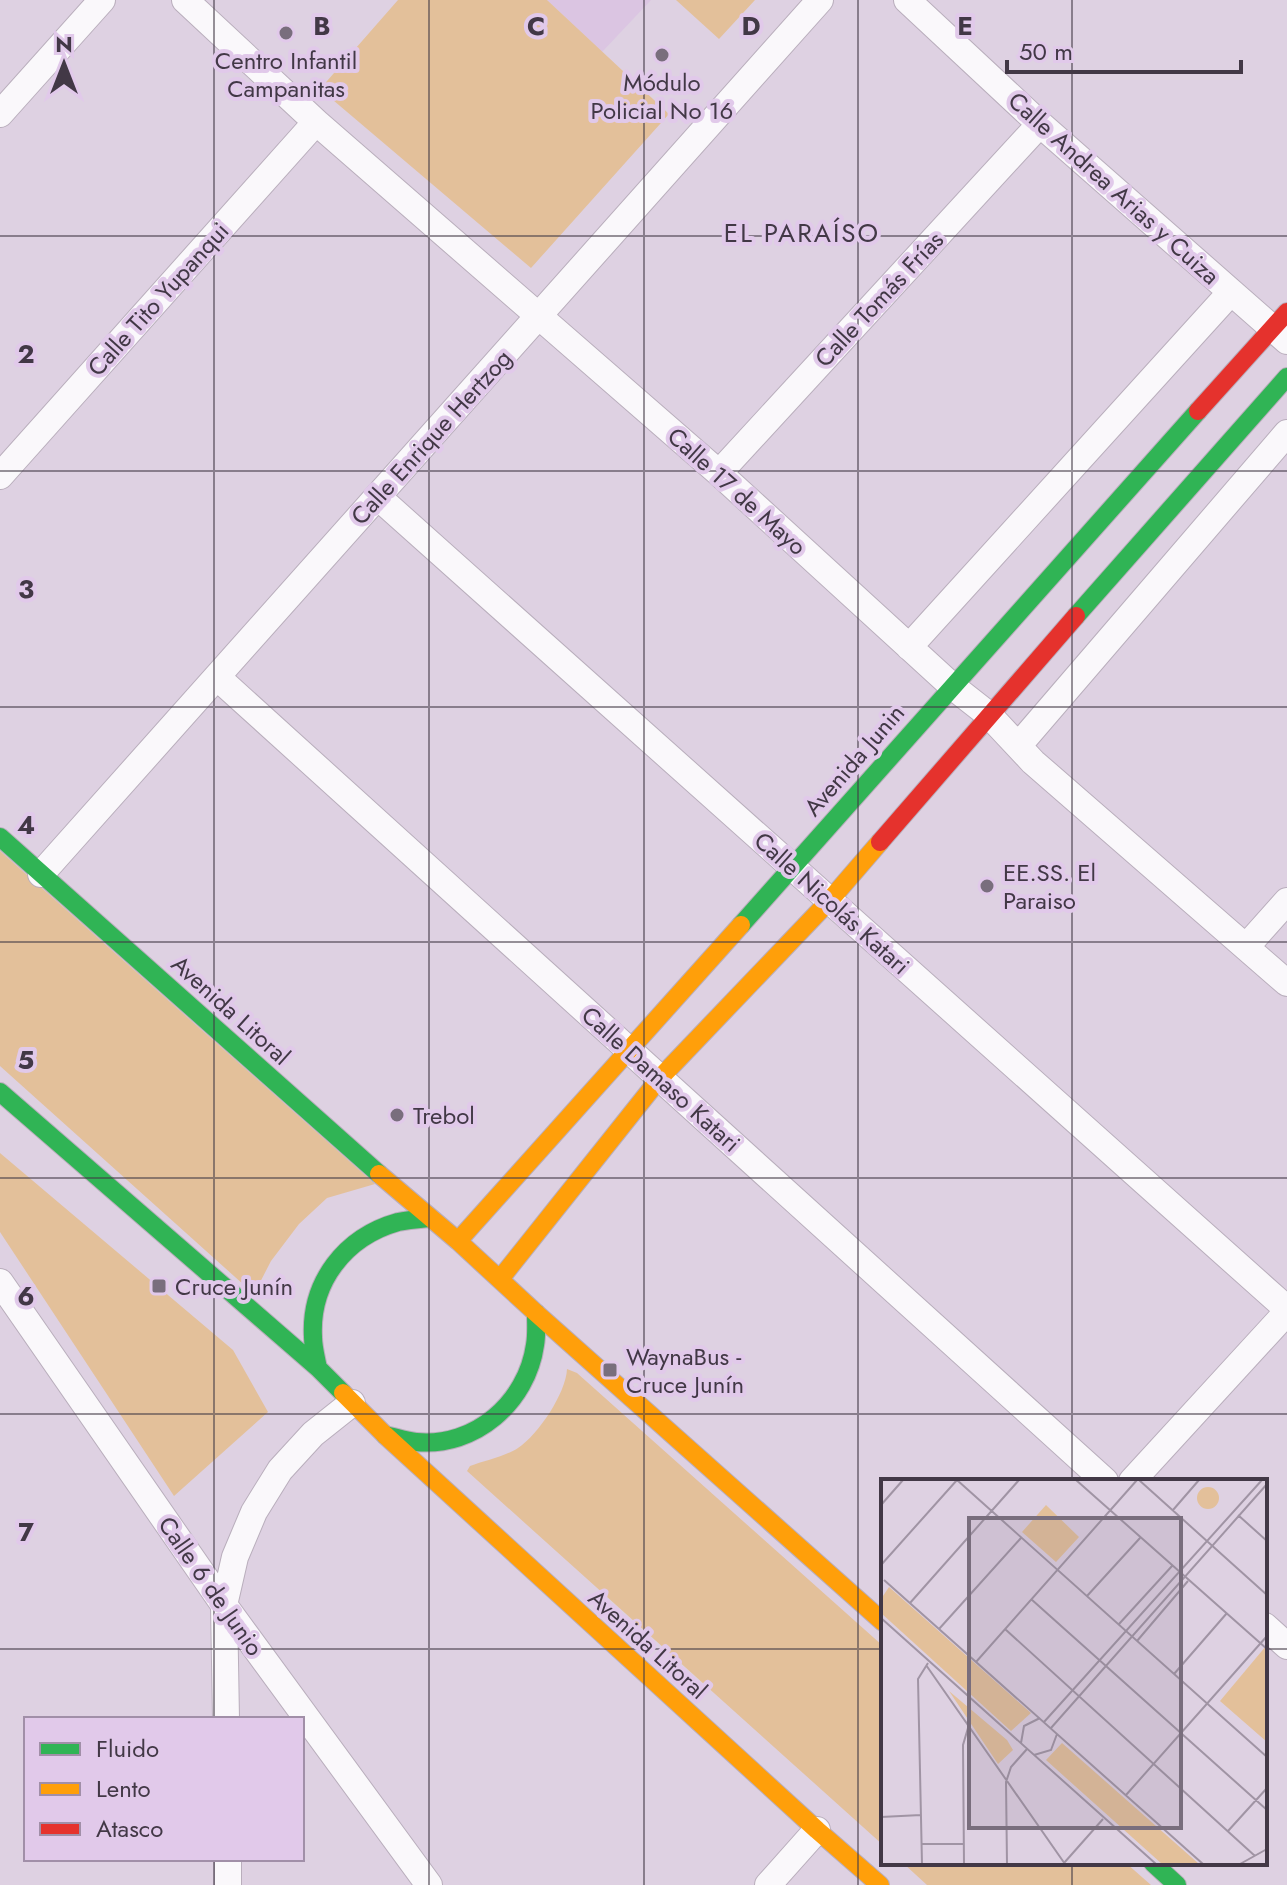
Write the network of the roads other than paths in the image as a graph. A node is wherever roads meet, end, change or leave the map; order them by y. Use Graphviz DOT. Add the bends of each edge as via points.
graph roads {
  1 [pos="102,0"];
  2 [pos="185,0"];
  3 [pos="820,0"];
  4 [pos="907,0"];
  5 [pos="0,114"];
  6 [pos="316,122"];
  7 [pos="1040,124"];
  8 [pos="1231,292"];
  9 [pos="538,317"];
  10 [pos="1282,327"];
  11 [pos="1287,377"];
  12 [pos="1287,433"];
  13 [pos="719,473"];
  14 [pos="0,476"];
  15 [pos="378,497"];
  16 [pos="909,647"];
  17 [pos="217,677"];
  18 [pos="952,686"];
  19 [pos="989,715"];
  20 [pos="1018,746"];
  21 [pos="0,837"];
  22 [pos="792,867"];
  23 [pos="41,874"];
  24 [pos="830,900"];
  25 [pos="1287,901"];
  26 [pos="1246,947"];
  27 [pos="1287,983"];
  28 [pos="630,1051"];
  29 [pos="660,1078"];
  30 [pos="0,1092"];
  31 [pos="429,1218"];
  32 [pos="458,1241"];
  33 [pos="500,1279"];
  34 [pos="0,1282"];
  35 [pos="1287,1311"];
  36 [pos="536,1313"];
  37 [pos="318,1368"];
  38 [pos="352,1403"];
  39 [pos="385,1435"];
  40 [pos="1103,1479"];
  41 [pos="1134,1479"];
  42 [pos="224,1605"];
  43 [pos="881,1620"];
  44 [pos="1267,1628"];
  45 [pos="1287,1646"];
  46 [pos="226,1717"];
  47 [pos="817,1830"];
  48 [pos="228,1861"];
  49 [pos="1155,1865"];
  50 [pos="228,1885"];
  51 [pos="429,1885"];
  52 [pos="768,1885"];
  53 [pos="880,1885"];
  54 [pos="1177,1885"];
  1 -- 5 [label="street"];
  2 -- 6 [label="street, Calle 17 de Mayo"];
  3 -- 9 [label="street, Calle Enrique Hertzog"];
  4 -- 7 [label="street, Calle Andrea Arias y Cuiza"];
  6 -- 9 [label="street, Calle 17 de Mayo"];
  6 -- 14 [label="street, Calle Tito Yupanqui"];
  7 -- 8 [label="street, Calle Andrea Arias y Cuiza"];
  7 -- 13 [label="street, Calle Tomás Frías"];
  8 -- 10 [label="street, Calle Andrea Arias y Cuiza"];
  8 -- 16 [label="street"];
  9 -- 13 [label="street, Calle 17 de Mayo"];
  9 -- 15 [label="street, Calle Enrique Hertzog"];
  10 -- 18 [label="main road, Avenida Junin"];
  11 -- 19 [label="main road"];
  12 -- 20 [label="street"];
  13 -- 16 [label="street, Calle 17 de Mayo"];
  15 -- 17 [label="street, Calle Enrique Hertzog"];
  15 -- 22 [label="street, Calle Nicolás Katari"];
  16 -- 18 [label="street, Calle 17 de Mayo"];
  17 -- 23 [label="street, Calle Enrique Hertzog"];
  17 -- 28 [label="street, Calle Damaso Katari"];
  18 -- 19 [label="street, Calle 17 de Mayo"];
  18 -- 22 [label="main road, Avenida Junin"];
  19 -- 20 [label="street, Calle 17 de Mayo"];
  19 -- 24 [label="main road"];
  20 -- 26 [label="street, Calle 17 de Mayo"];
  21 -- 23 [label="main road, Avenida Litoral"];
  22 -- 24 [label="street, Calle Nicolás Katari"];
  22 -- 28 [label="main road, Avenida Junin"];
  23 -- 31 [label="main road, Avenida Litoral"];
  24 -- 29 [label="main road"];
  24 -- 35 [label="street, Calle Nicolás Katari"];
  25 -- 26 [label="street"];
  26 -- 27 [label="street, Calle 17 de Mayo"];
  28 -- 29 [label="street, Calle Damaso Katari"];
  28 -- 32 [label="main road, Avenida Junin"];
  29 -- 33 [label="main road"];
  29 -- 40 [label="street, Calle Damaso Katari"];
  30 -- 37 [label="main road"];
  31 -- 32 [label="main road"];
  31 -- 37 [label="main road" via="383,1226 356,1241 334,1263 315,1305 312,1335"];
  32 -- 33 [label="main road"];
  33 -- 36 [label="main road"];
  34 -- 42 [label="street, Calle 6 de Junio"];
  35 -- 41 [label="street"];
  36 -- 39 [label="main road" via="536,1350 529,1374 501,1414 446,1441 409,1442"];
  36 -- 43 [label="main road"];
  37 -- 38 [label="main road"];
  38 -- 39 [label="main road"];
  38 -- 42 [label="street" via="313,1434 273,1481 235,1557"];
  39 -- 47 [label="main road, Avenida Litoral"];
  42 -- 46 [label="street"];
  42 -- 51 [label="street, Calle 6 de Junio"];
  44 -- 45 [label="street"];
  47 -- 52 [label="street"];
  47 -- 53 [label="main road, Avenida Litoral"];
  48 -- 50 [label="street"];
  49 -- 54 [label="main road"];
}
